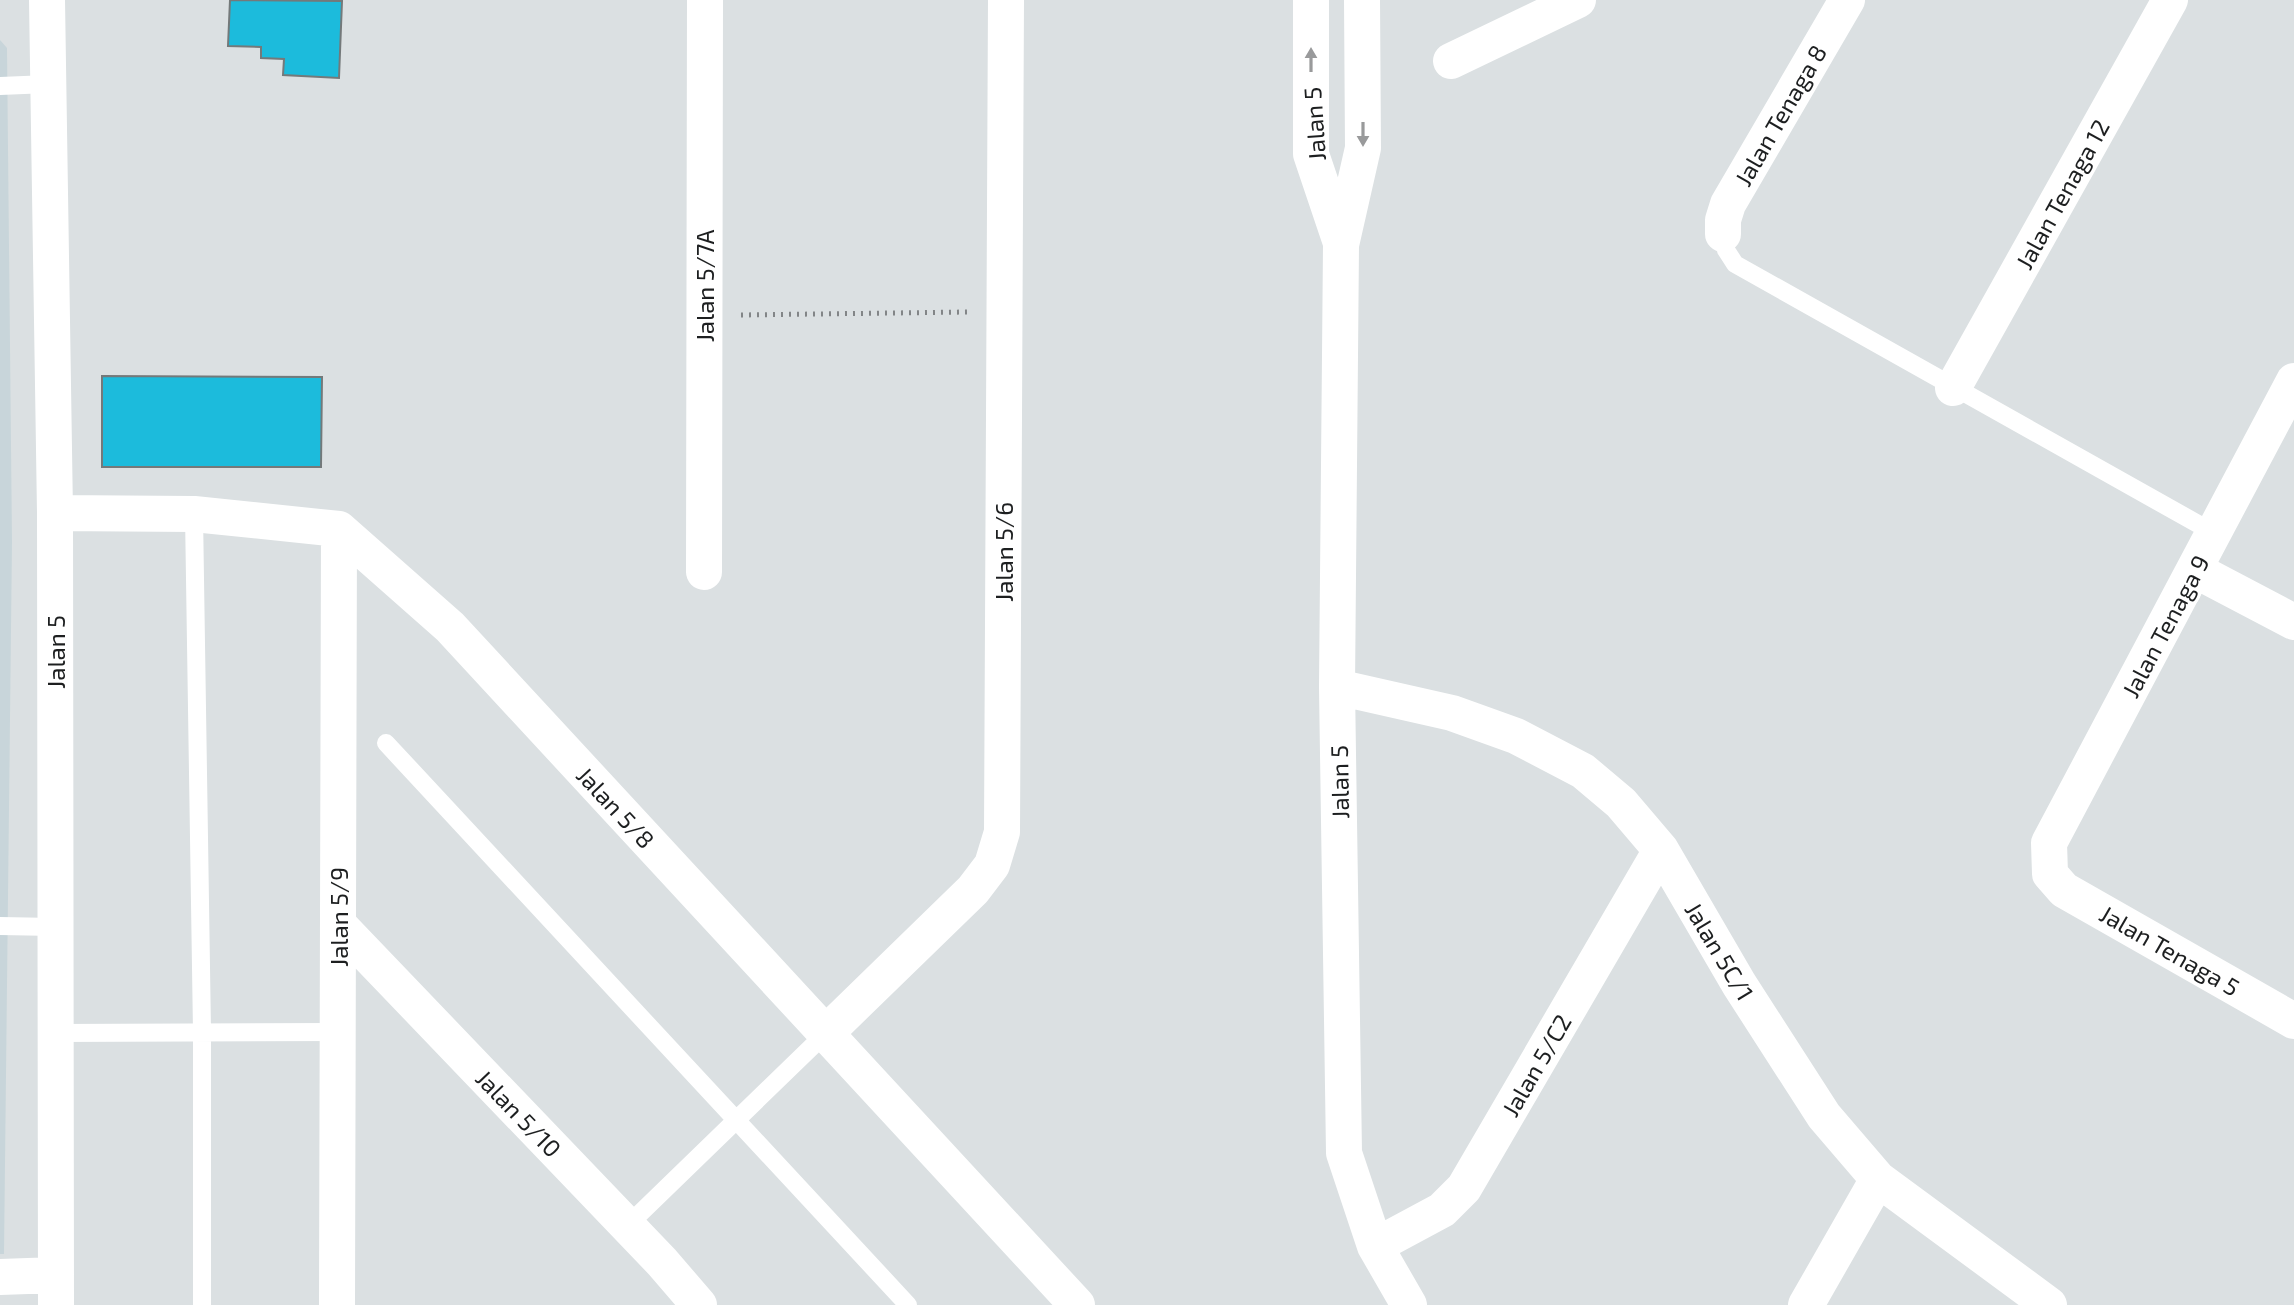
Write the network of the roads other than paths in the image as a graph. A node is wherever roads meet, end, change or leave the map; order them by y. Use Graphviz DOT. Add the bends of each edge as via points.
graph roads {
  1 [pos="47,0"];
  2 [pos="705,0"];
  3 [pos="1006,0"];
  4 [pos="1311,0"];
  5 [pos="1362,0"];
  6 [pos="1578,0"];
  7 [pos="1847,0"];
  8 [pos="2170,0"];
  9 [pos="1451,61"];
  10 [pos="48,84"];
  11 [pos="0,86"];
  12 [pos="1723,234"];
  13 [pos="1341,245"];
  14 [pos="2294,381"];
  15 [pos="1953,388"];
  16 [pos="2286,418"];
  17 [pos="55,513"];
  18 [pos="194,514"];
  19 [pos="339,529"];
  20 [pos="2214,533"];
  21 [pos="2195,570"];
  22 [pos="704,572"];
  23 [pos="2294,622"];
  24 [pos="1337,687"];
  25 [pos="386,743"];
  26 [pos="1661,850"];
  27 [pos="2050,874"];
  28 [pos="338,924"];
  29 [pos="0,926"];
  30 [pos="55,927"];
  31 [pos="2294,1021"];
  32 [pos="202,1032"];
  33 [pos="338,1032"];
  34 [pos="55,1033"];
  35 [pos="826,1033"];
  36 [pos="736,1120"];
  37 [pos="1878,1179"];
  38 [pos="627,1226"];
  39 [pos="1375,1246"];
  40 [pos="0,1277"];
  41 [pos="56,1290"];
  42 [pos="202,1305"];
  43 [pos="337,1305"];
  44 [pos="699,1305"];
  45 [pos="908,1305"];
  46 [pos="1077,1305"];
  47 [pos="1409,1305"];
  48 [pos="1806,1305"];
  49 [pos="2049,1305"];
  1 -- 10 [label="street, Jalan 5"];
  2 -- 22 [label="street, Jalan 5/7A"];
  3 -- 35 [label="street, Jalan 5/6" via="1002,832 992,865 973,890"];
  13 -- 4 [label="street, Jalan 5, one-way" via="1311,154"];
  5 -- 13 [label="street, Jalan 5, one-way" via="1363,148"];
  6 -- 9 [label="street"];
  7 -- 12 [label="street, Jalan Tenaga 8" via="1728,204"];
  8 -- 15 [label="street, Jalan Tenaga 12"];
  10 -- 11 [label="lane"];
  10 -- 17 [label="street, Jalan 5"];
  12 -- 15 [label="lane" via="1735,264"];
  13 -- 24 [label="street, Jalan 5"];
  14 -- 16 [label="street, Jalan Tenaga 9"];
  15 -- 20 [label="lane"];
  16 -- 20 [label="street, Jalan Tenaga 9"];
  17 -- 18 [label="street"];
  17 -- 30 [label="street, Jalan 5"];
  18 -- 19 [label="street"];
  18 -- 32 [label="lane"];
  19 -- 28 [label="street, Jalan 5/9"];
  19 -- 35 [label="street, Jalan 5/8" via="450,627"];
  20 -- 21 [label="street, Jalan Tenaga 9"];
  21 -- 23 [label="street"];
  21 -- 27 [label="street, Jalan Tenaga 9" via="2049,843"];
  24 -- 26 [label="street, Jalan 5C/1" via="1452,713 1516,736 1583,771 1621,803"];
  24 -- 39 [label="street, Jalan 5" via="1344,1153"];
  25 -- 36 [label="lane"];
  26 -- 37 [label="street, Jalan 5C/1" via="1824,1116"];
  26 -- 39 [label="street, Jalan 5/C2" via="1464,1188 1442,1210"];
  27 -- 31 [label="street, Jalan Tenaga 5" via="2064,890"];
  28 -- 33 [label="street, Jalan 5/9"];
  28 -- 38 [label="street, Jalan 5/10"];
  29 -- 30 [label="lane"];
  30 -- 34 [label="street, Jalan 5"];
  32 -- 33 [label="lane"];
  32 -- 34 [label="lane"];
  32 -- 42 [label="lane"];
  33 -- 43 [label="street, Jalan 5/9"];
  34 -- 41 [label="street, Jalan 5"];
  35 -- 36 [label="lane"];
  35 -- 46 [label="street, Jalan 5/8"];
  36 -- 38 [label="lane"];
  36 -- 45 [label="lane"];
  37 -- 48 [label="street"];
  37 -- 49 [label="street, Jalan 5C/1"];
  38 -- 44 [label="street, Jalan 5/10"];
  39 -- 47 [label="street, Jalan 5"];
  40 -- 41 [label="street"];
}
